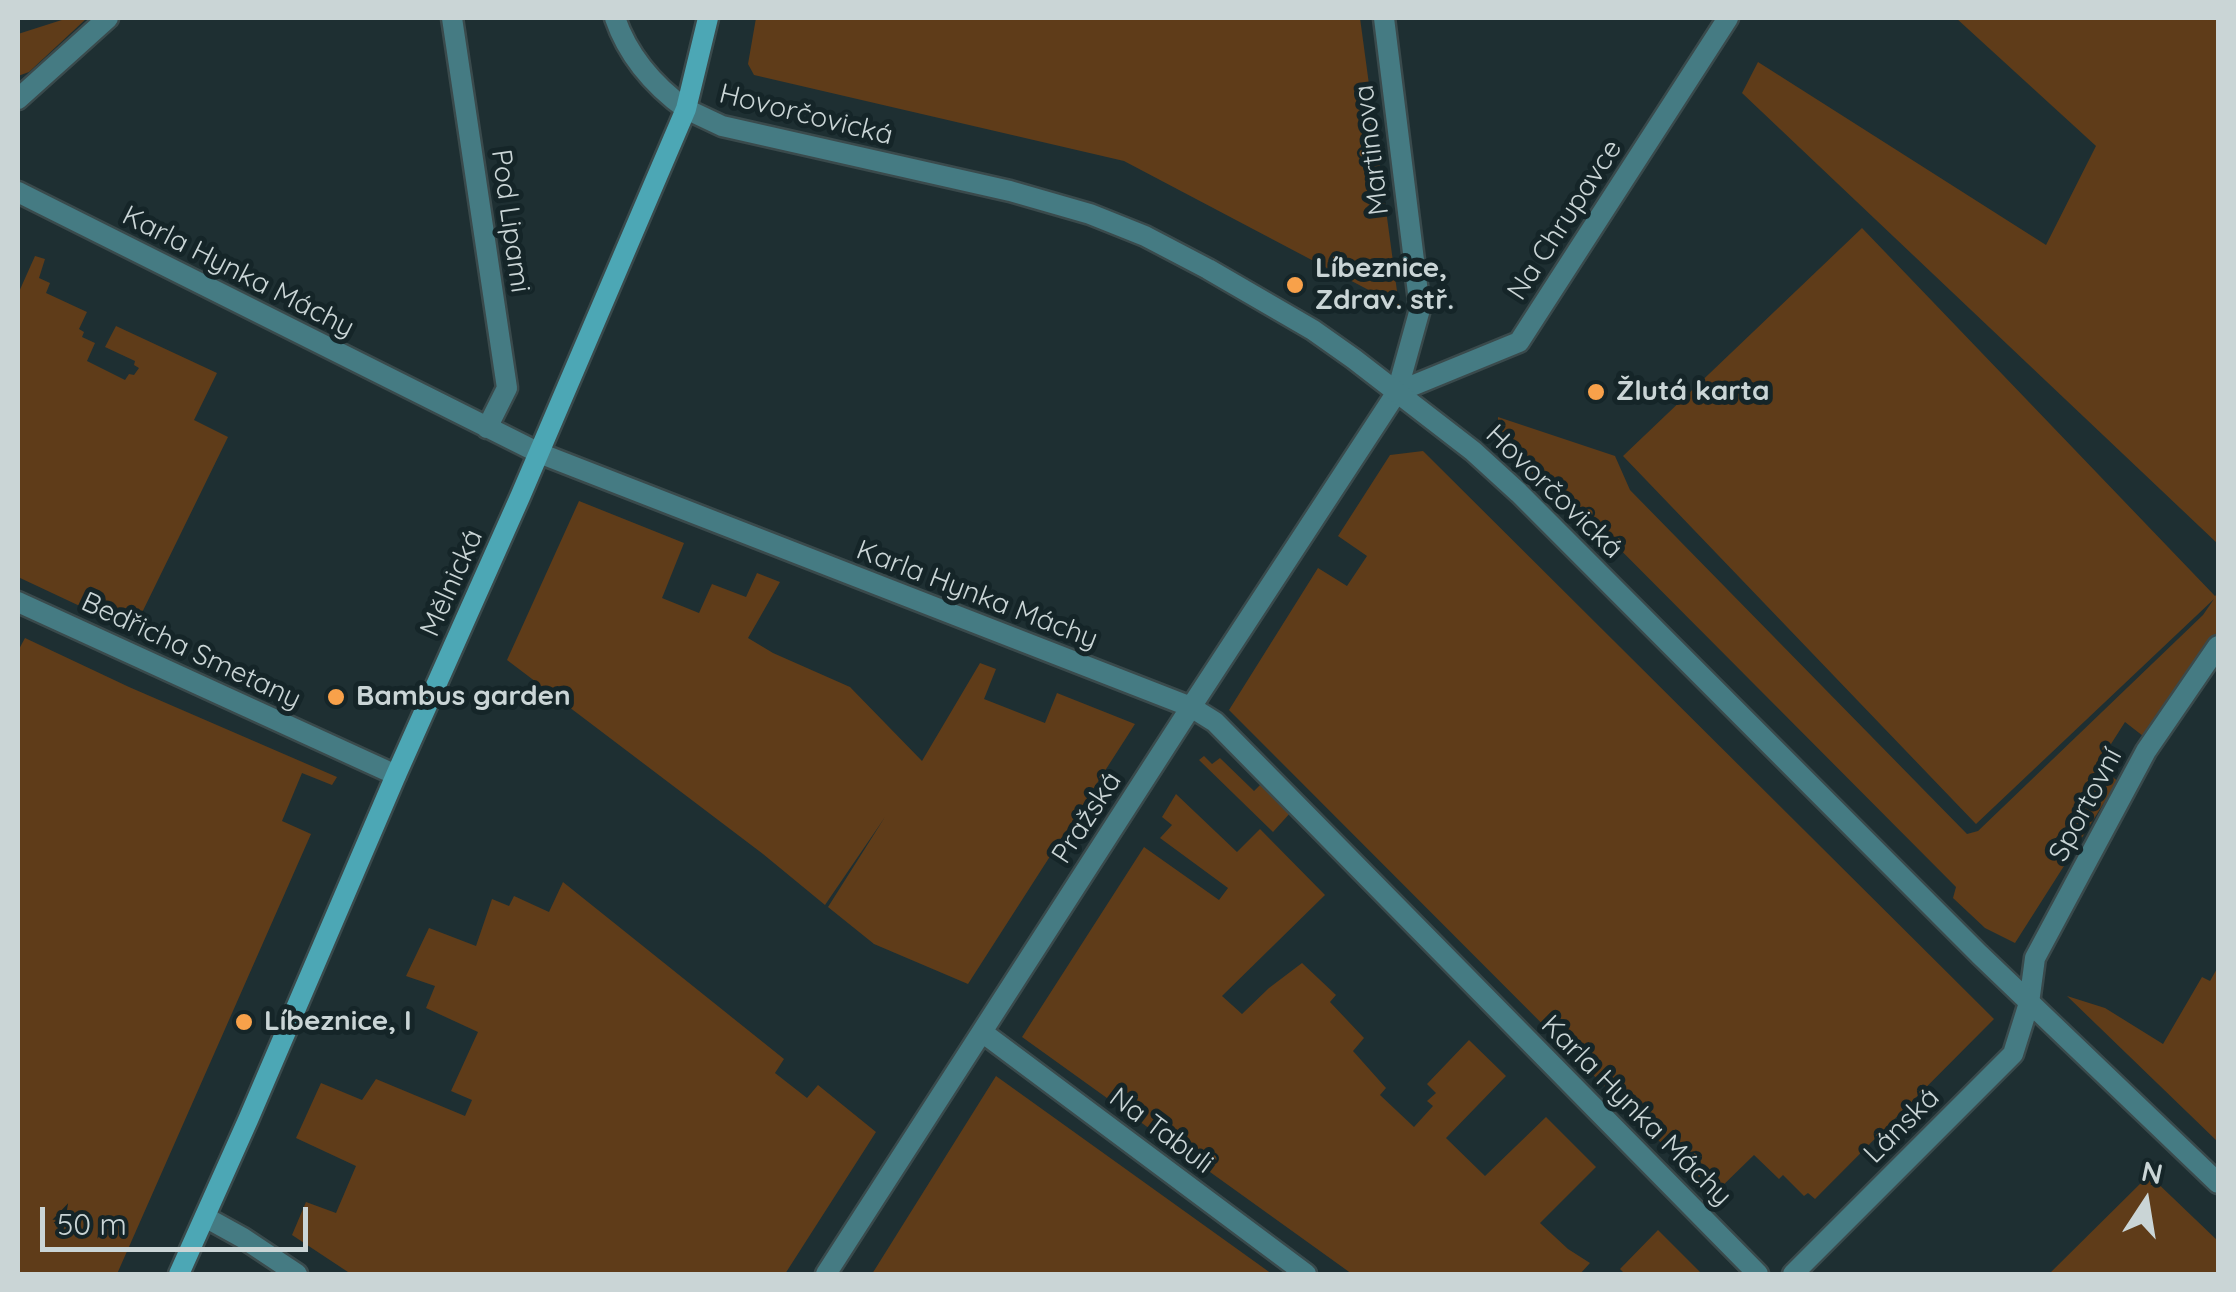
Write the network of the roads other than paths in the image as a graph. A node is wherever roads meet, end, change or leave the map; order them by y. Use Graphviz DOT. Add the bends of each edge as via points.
graph roads {
  1 [pos="108,18"];
  2 [pos="452,18"];
  3 [pos="614,18"];
  4 [pos="708,18"];
  5 [pos="1384,18"];
  6 [pos="1728,18"];
  7 [pos="18,99"];
  8 [pos="686,109"];
  9 [pos="18,192"];
  10 [pos="1397,392"];
  11 [pos="487,428"];
  12 [pos="538,453"];
  13 [pos="18,603"];
  14 [pos="2218,646"];
  15 [pos="1191,707"];
  16 [pos="396,776"];
  17 [pos="2028,1003"];
  18 [pos="982,1032"];
  19 [pos="2218,1183"];
  20 [pos="205,1217"];
  21 [pos="178,1274"];
  22 [pos="297,1274"];
  23 [pos="826,1274"];
  24 [pos="1306,1274"];
  25 [pos="1758,1274"];
  26 [pos="1793,1274"];
  1 -- 7 [label="street"];
  2 -- 11 [label="street, Pod Lipami" via="506,388"];
  3 -- 8 [label="street, Hovorčovická" via="643,71"];
  4 -- 8 [label="main road, Mělnická"];
  5 -- 10 [label="street, Martinova" via="1420,309"];
  6 -- 10 [label="street, Na Chrupavce" via="1520,342"];
  8 -- 10 [label="street, Hovorčovická" via="722,126 1010,191 1114,223 1278,308"];
  8 -- 12 [label="main road, Mělnická"];
  9 -- 11 [label="street, Karla Hynka Máchy"];
  10 -- 15 [label="street, Pražská"];
  10 -- 17 [label="street, Hovorčovická" via="1519,494"];
  11 -- 12 [label="street, Karla Hynka Máchy"];
  12 -- 15 [label="street, Karla Hynka Máchy"];
  12 -- 16 [label="main road, Mělnická"];
  13 -- 16 [label="street, Bedřicha Smetany"];
  14 -- 17 [label="street, Sportovní" via="2146,752 2035,958"];
  15 -- 18 [label="street, Pražská"];
  15 -- 25 [label="street, Karla Hynka Máchy" via="1233,740"];
  16 -- 20 [label="main road, Mělnická"];
  17 -- 19 [label="street, Hovorčovická"];
  17 -- 26 [label="street, Lánská" via="2013,1054"];
  18 -- 23 [label="street, Pražská"];
  18 -- 24 [label="street, Na Tabuli"];
  20 -- 21 [label="main road, Mělnická"];
  20 -- 22 [label="street"];
}
